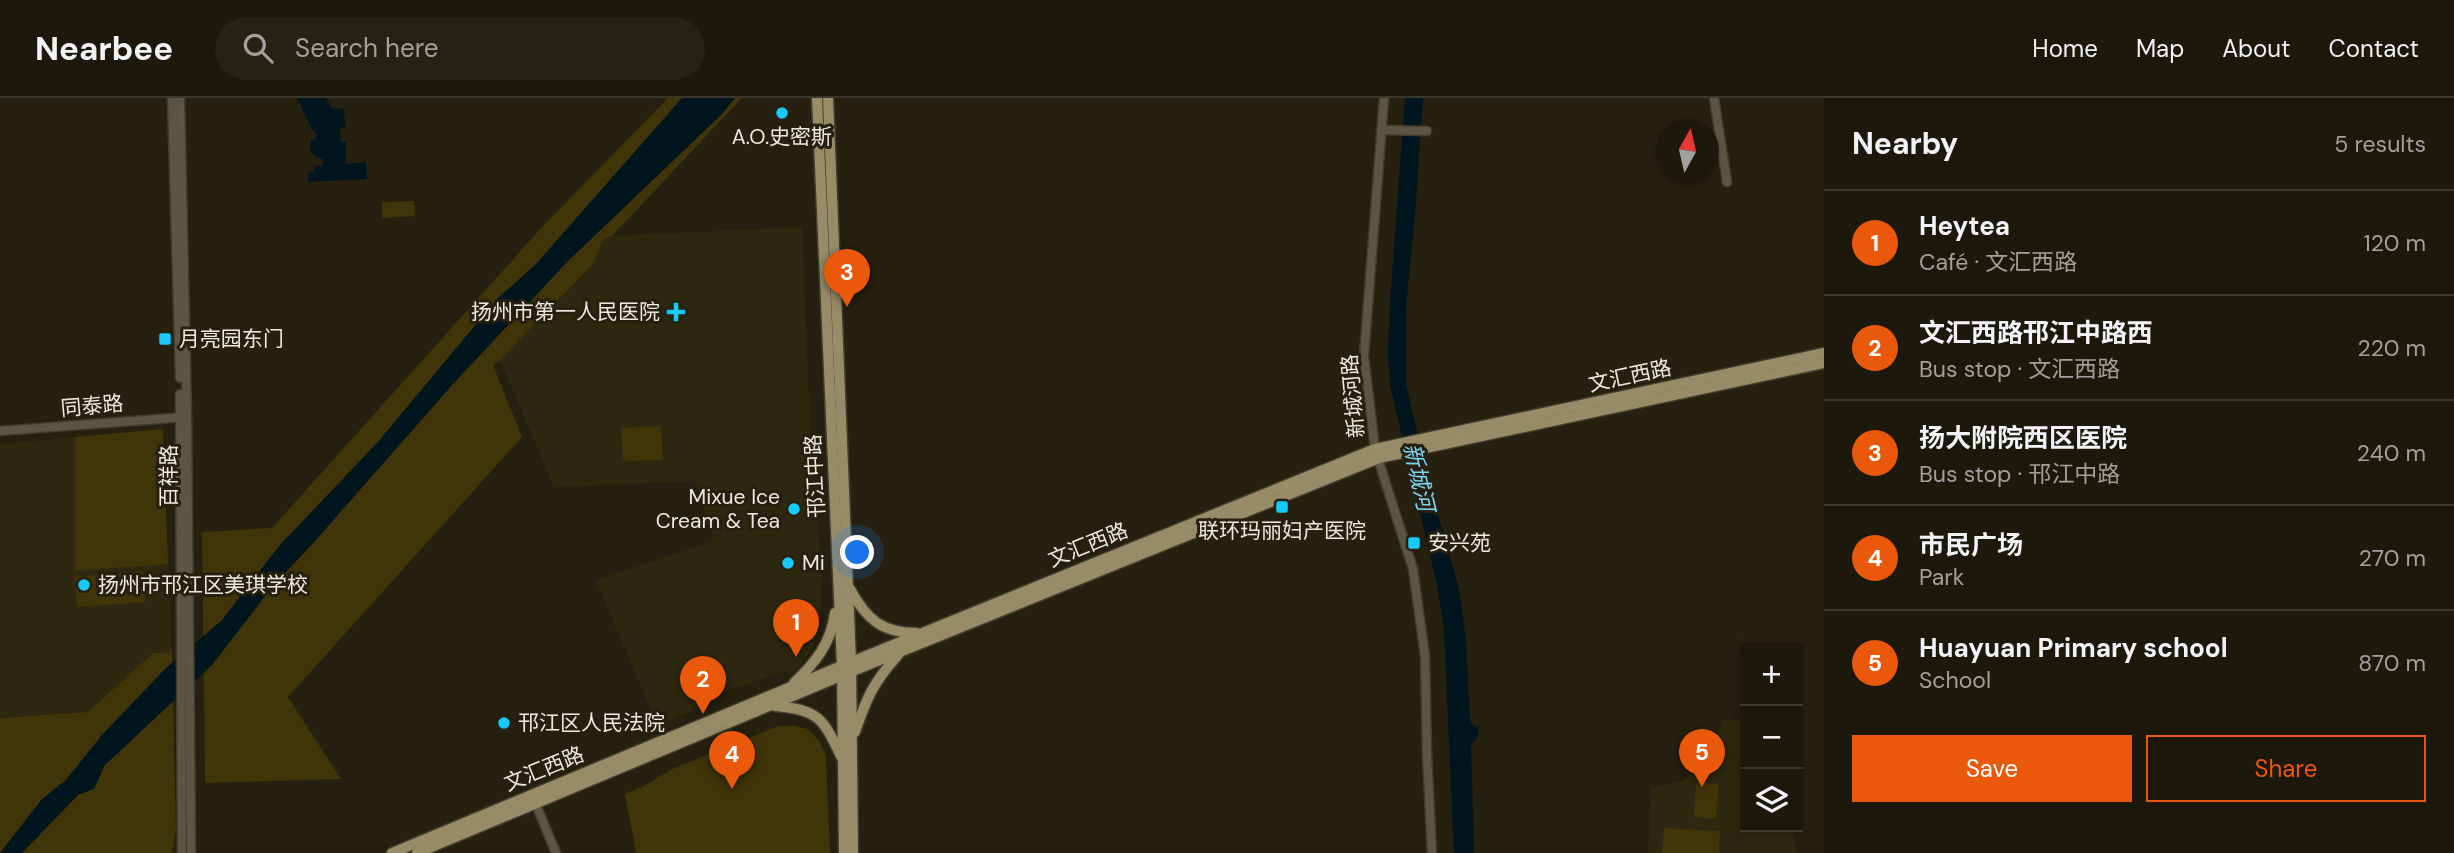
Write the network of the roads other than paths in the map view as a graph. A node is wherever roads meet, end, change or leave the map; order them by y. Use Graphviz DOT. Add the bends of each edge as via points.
graph roads {
  1 [pos="172,98"];
  2 [pos="180,98"];
  3 [pos="817,98"];
  4 [pos="828,98"];
  5 [pos="1384,98"];
  6 [pos="1714,98"];
  7 [pos="1381,130"];
  8 [pos="1427,131"];
  9 [pos="1727,182"];
  10 [pos="1824,353"];
  11 [pos="1824,363"];
  12 [pos="184,417"];
  13 [pos="0,431"];
  14 [pos="1427,443"];
  15 [pos="1377,453"];
  16 [pos="844,586"];
  17 [pos="920,634"];
  18 [pos="900,652"];
  19 [pos="847,669"];
  20 [pos="788,688"];
  21 [pos="185,695"];
  22 [pos="771,705"];
  23 [pos="853,739"];
  24 [pos="843,761"];
  25 [pos="534,799"];
  26 [pos="182,853"];
  27 [pos="191,853"];
  28 [pos="391,853"];
  29 [pos="417,853"];
  30 [pos="556,853"];
  31 [pos="844,853"];
  32 [pos="853,853"];
  33 [pos="1432,853"];
  1 -- 12 [label="street, 百祥路"];
  2 -- 12 [label="street, 百祥路"];
  3 -- 16 [label="main road, 邗江中路"];
  4 -- 16 [label="main road, 邗江中路"];
  5 -- 7 [label="street, 新城河路"];
  6 -- 9 [label="street"];
  7 -- 8 [label="street"];
  7 -- 15 [label="street, 新城河路" via="1364,356"];
  10 -- 14 [label="main road, 文汇西路"];
  11 -- 14 [label="main road, 文汇西路"];
  12 -- 13 [label="street, 同泰路"];
  12 -- 21 [label="street, 百祥路"];
  14 -- 15 [label="main road, 文汇西路"];
  15 -- 17 [label="main road, 文汇西路"];
  15 -- 18 [label="main road, 文汇西路"];
  15 -- 33 [label="street, 新城河路" via="1413,569 1425,656"];
  16 -- 17 [label="main road" via="877,623 896,633"];
  16 -- 19 [label="main road, 邗江中路"];
  16 -- 20 [label="main road" via="825,648"];
  17 -- 19 [label="main road, 文汇西路"];
  18 -- 19 [label="main road, 文汇西路"];
  18 -- 23 [label="main road" via="877,678"];
  19 -- 20 [label="main road, 文汇西路"];
  19 -- 22 [label="main road, 文汇西路"];
  19 -- 23 [label="main road, 邗江中路"];
  19 -- 24 [label="main road, 邗江中路"];
  20 -- 25 [label="main road, 文汇西路"];
  21 -- 26 [label="street, 百祥路"];
  21 -- 27 [label="street, 百祥路"];
  22 -- 24 [label="main road" via="816,715"];
  22 -- 25 [label="main road, 文汇西路"];
  23 -- 32 [label="main road, 邗江中路"];
  24 -- 31 [label="main road, 邗江中路"];
  25 -- 28 [label="main road, 文汇西路"];
  25 -- 29 [label="main road, 文汇西路"];
  25 -- 30 [label="street"];
}
